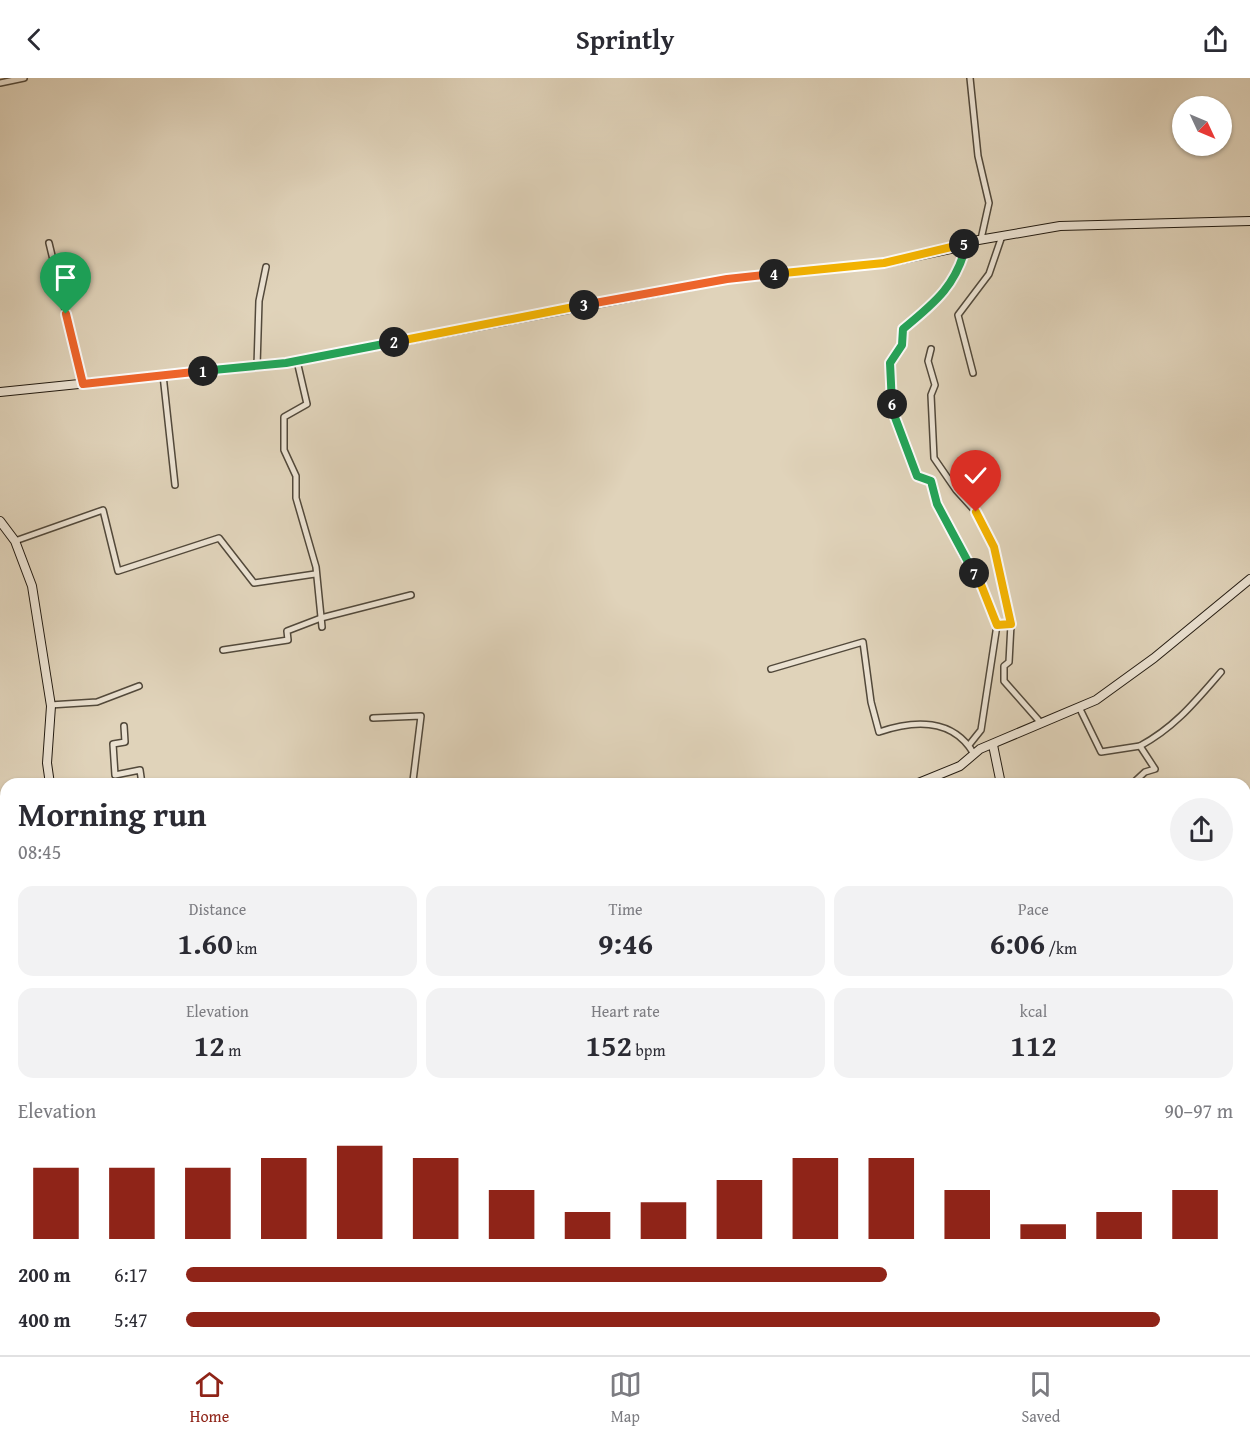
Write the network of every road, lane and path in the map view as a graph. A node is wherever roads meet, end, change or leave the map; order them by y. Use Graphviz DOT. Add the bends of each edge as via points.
graph roads {
  1 [pos="24,78"];
  2 [pos="970,78"];
  3 [pos="0,83"];
  4 [pos="1250,221"];
  5 [pos="1002,236"];
  6 [pos="981,239"];
  7 [pos="967,242"];
  8 [pos="50,243"];
  9 [pos="266,267"];
  10 [pos="932,349"];
  11 [pos="297,360"];
  12 [pos="257,366"];
  13 [pos="973,373"];
  14 [pos="163,375"];
  15 [pos="83,384"];
  16 [pos="0,392"];
  17 [pos="175,485"];
  18 [pos="0,521"];
  19 [pos="15,541"];
  20 [pos="315,574"];
  21 [pos="1250,579"];
  22 [pos="411,595"];
  23 [pos="321,618"];
  24 [pos="1011,624"];
  25 [pos="997,625"];
  26 [pos="322,627"];
  27 [pos="223,651"];
  28 [pos="771,669"];
  29 [pos="1221,672"];
  30 [pos="140,686"];
  31 [pos="50,705"];
  32 [pos="1079,707"];
  33 [pos="373,718"];
  34 [pos="1041,723"];
  35 [pos="124,726"];
  36 [pos="969,745"];
  37 [pos="993,745"];
  38 [pos="1140,746"];
  39 [pos="977,752"];
  40 [pos="49,778"];
  41 [pos="141,778"];
  42 [pos="413,778"];
  43 [pos="931,778"];
  44 [pos="1000,778"];
  45 [pos="1138,778"];
  1 -- 3 [label="street"];
  2 -- 6 [label="street" via="978,156 989,203"];
  4 -- 5 [label="street" via="1060,226"];
  5 -- 6 [label="street"];
  5 -- 13 [label="street" via="989,274 958,315"];
  6 -- 7 [label="street"];
  7 -- 11 [label="street" via="960,247 884,263 727,279"];
  7 -- 25 [label="street" via="962,265 950,286 903,329 902,345 890,363 893,412 917,476 931,481 937,504 980,582"];
  8 -- 15 [label="street"];
  9 -- 12 [label="street" via="259,301"];
  10 -- 24 [label="street" via="928,361 935,385 931,395 934,458 976,512 994,547"];
  11 -- 12 [label="street"];
  11 -- 20 [label="street" via="307,404 284,417 284,450 296,476 296,498"];
  12 -- 14 [label="street"];
  14 -- 15 [label="street"];
  14 -- 17 [label="street"];
  15 -- 16 [label="street"];
  18 -- 19 [label="street"];
  19 -- 20 [label="street" via="103,510 118,571 219,538 254,583"];
  19 -- 31 [label="street" via="32,586"];
  20 -- 23 [label="street"];
  21 -- 32 [label="street" via="1154,658 1096,700"];
  22 -- 23 [label="street"];
  23 -- 26 [label="street"];
  23 -- 27 [label="street" via="287,632 288,640"];
  24 -- 25 [label="street"];
  24 -- 34 [label="street" via="1004,681"];
  25 -- 36 [label="street" via="981,730"];
  28 -- 36 [label="street" via="863,642 879,732 921,723 948,728"];
  29 -- 38 [label="street" via="1180,719"];
  30 -- 31 [label="street" via="98,702"];
  31 -- 40 [label="street"];
  32 -- 34 [label="street"];
  32 -- 38 [label="street" via="1101,752"];
  33 -- 42 [label="street" via="421,716"];
  34 -- 37 [label="street"];
  35 -- 41 [label="street" via="125,742 113,744 115,775 140,770"];
  36 -- 39 [label="street"];
  37 -- 39 [label="street"];
  37 -- 44 [label="street"];
  38 -- 45 [label="street" via="1155,769"];
  39 -- 43 [label="street" via="960,766"];
}
